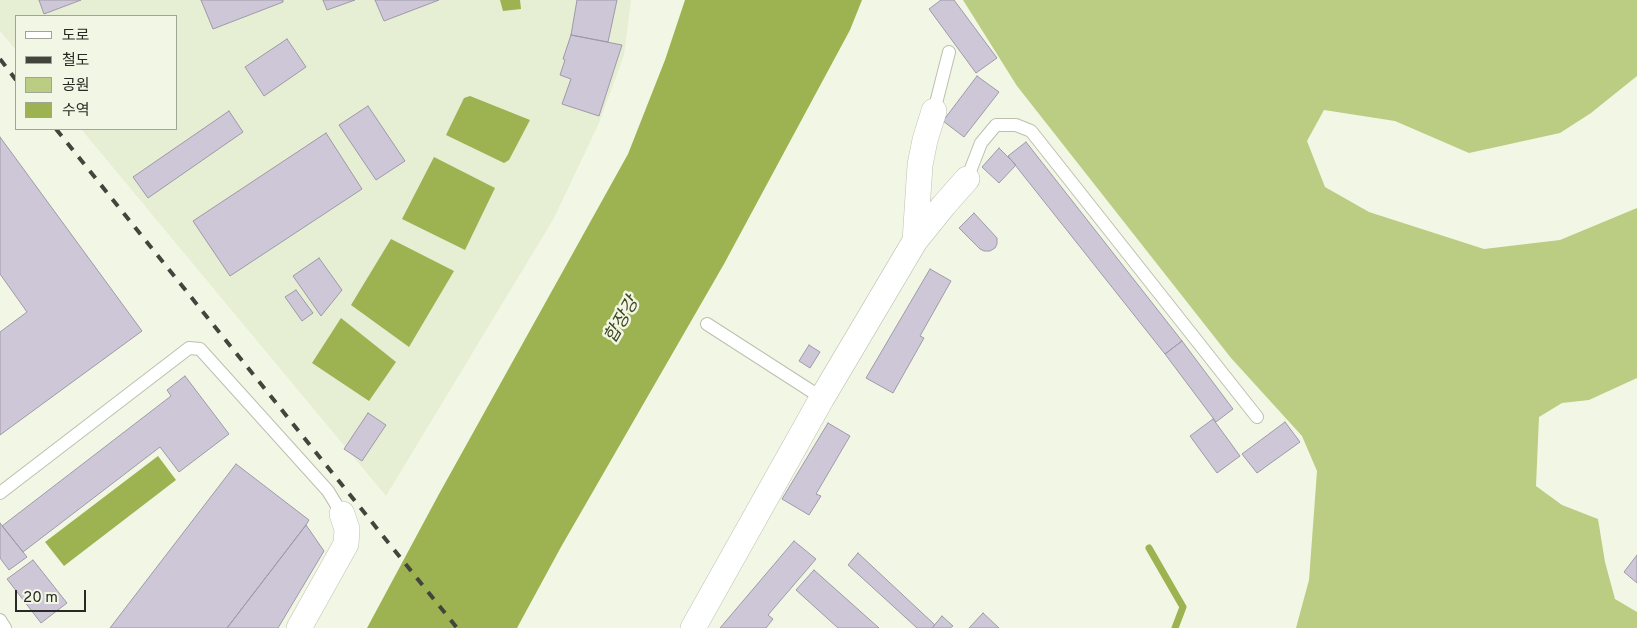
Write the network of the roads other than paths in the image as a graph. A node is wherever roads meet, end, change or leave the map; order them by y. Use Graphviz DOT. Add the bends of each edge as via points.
graph roads {
  1 [pos="949,52"];
  2 [pos="934,111"];
  3 [pos="967,179"];
  4 [pos="915,241"];
  5 [pos="707,324"];
  6 [pos="822,398"];
  7 [pos="1257,417"];
  8 [pos="0,493"];
  9 [pos="342,514"];
  10 [pos="0,620"];
  11 [pos="5,628"];
  12 [pos="298,628"];
  13 [pos="693,628"];
  1 -- 2 [label="lane"];
  2 -- 4 [label="street" via="920,165"];
  3 -- 4 [label="street"];
  3 -- 7 [label="lane" via="981,143 996,125 1016,125 1031,131"];
  4 -- 6 [label="street"];
  5 -- 6 [label="lane"];
  6 -- 13 [label="street"];
  8 -- 9 [label="lane" via="189,348 200,349 328,491"];
  9 -- 12 [label="street" via="347,529 346,544"];
  10 -- 11 [label="lane"];
}
